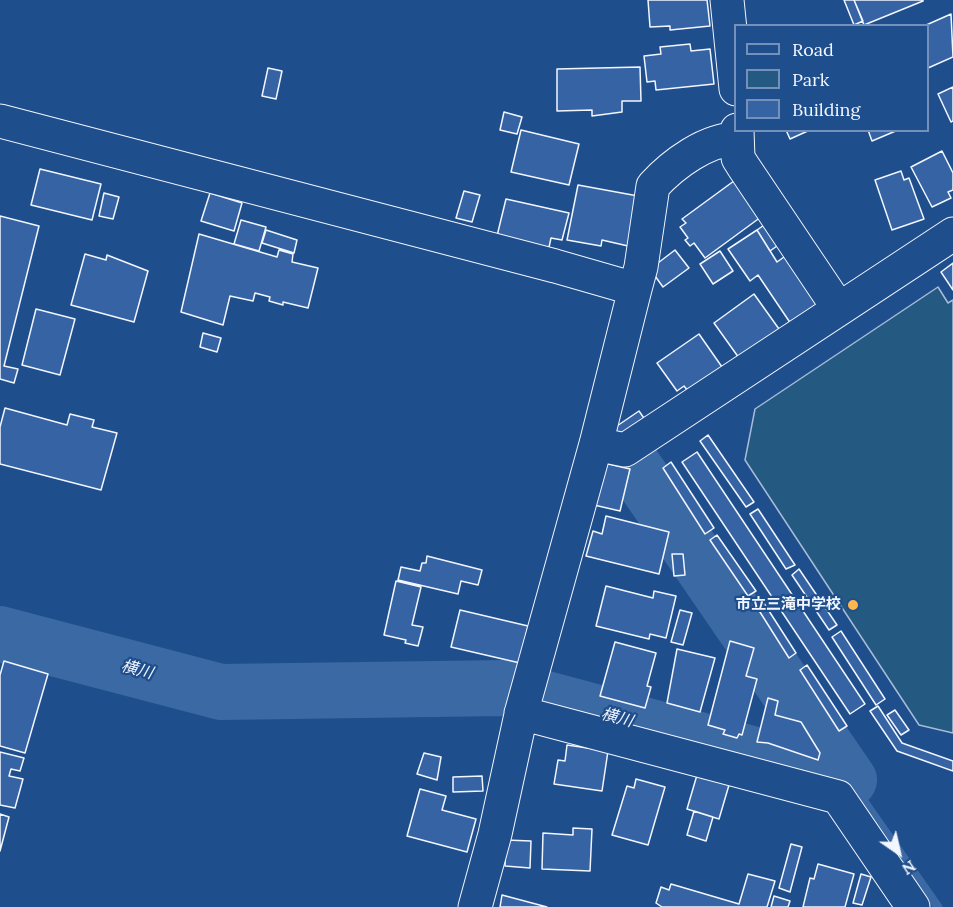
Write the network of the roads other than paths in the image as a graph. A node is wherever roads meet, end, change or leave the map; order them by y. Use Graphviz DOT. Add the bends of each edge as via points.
graph roads {
  1 [pos="727,0"];
  2 [pos="734,78"];
  3 [pos="0,121"];
  4 [pos="737,135"];
  5 [pos="953,234"];
  6 [pos="635,290"];
  7 [pos="839,309"];
  8 [pos="596,444"];
  9 [pos="524,702"];
  10 [pos="475,907"];
  11 [pos="914,907"];
  1 -- 2 [label="street"];
  3 -- 6 [label="street"];
  4 -- 6 [label="street" via="701,149 654,186"];
  4 -- 7 [label="street" via="738,158"];
  5 -- 7 [label="street"];
  6 -- 8 [label="street"];
  7 -- 8 [label="street" via="625,450"];
  8 -- 9 [label="street"];
  9 -- 10 [label="street"];
  9 -- 11 [label="street" via="838,797"];
}
